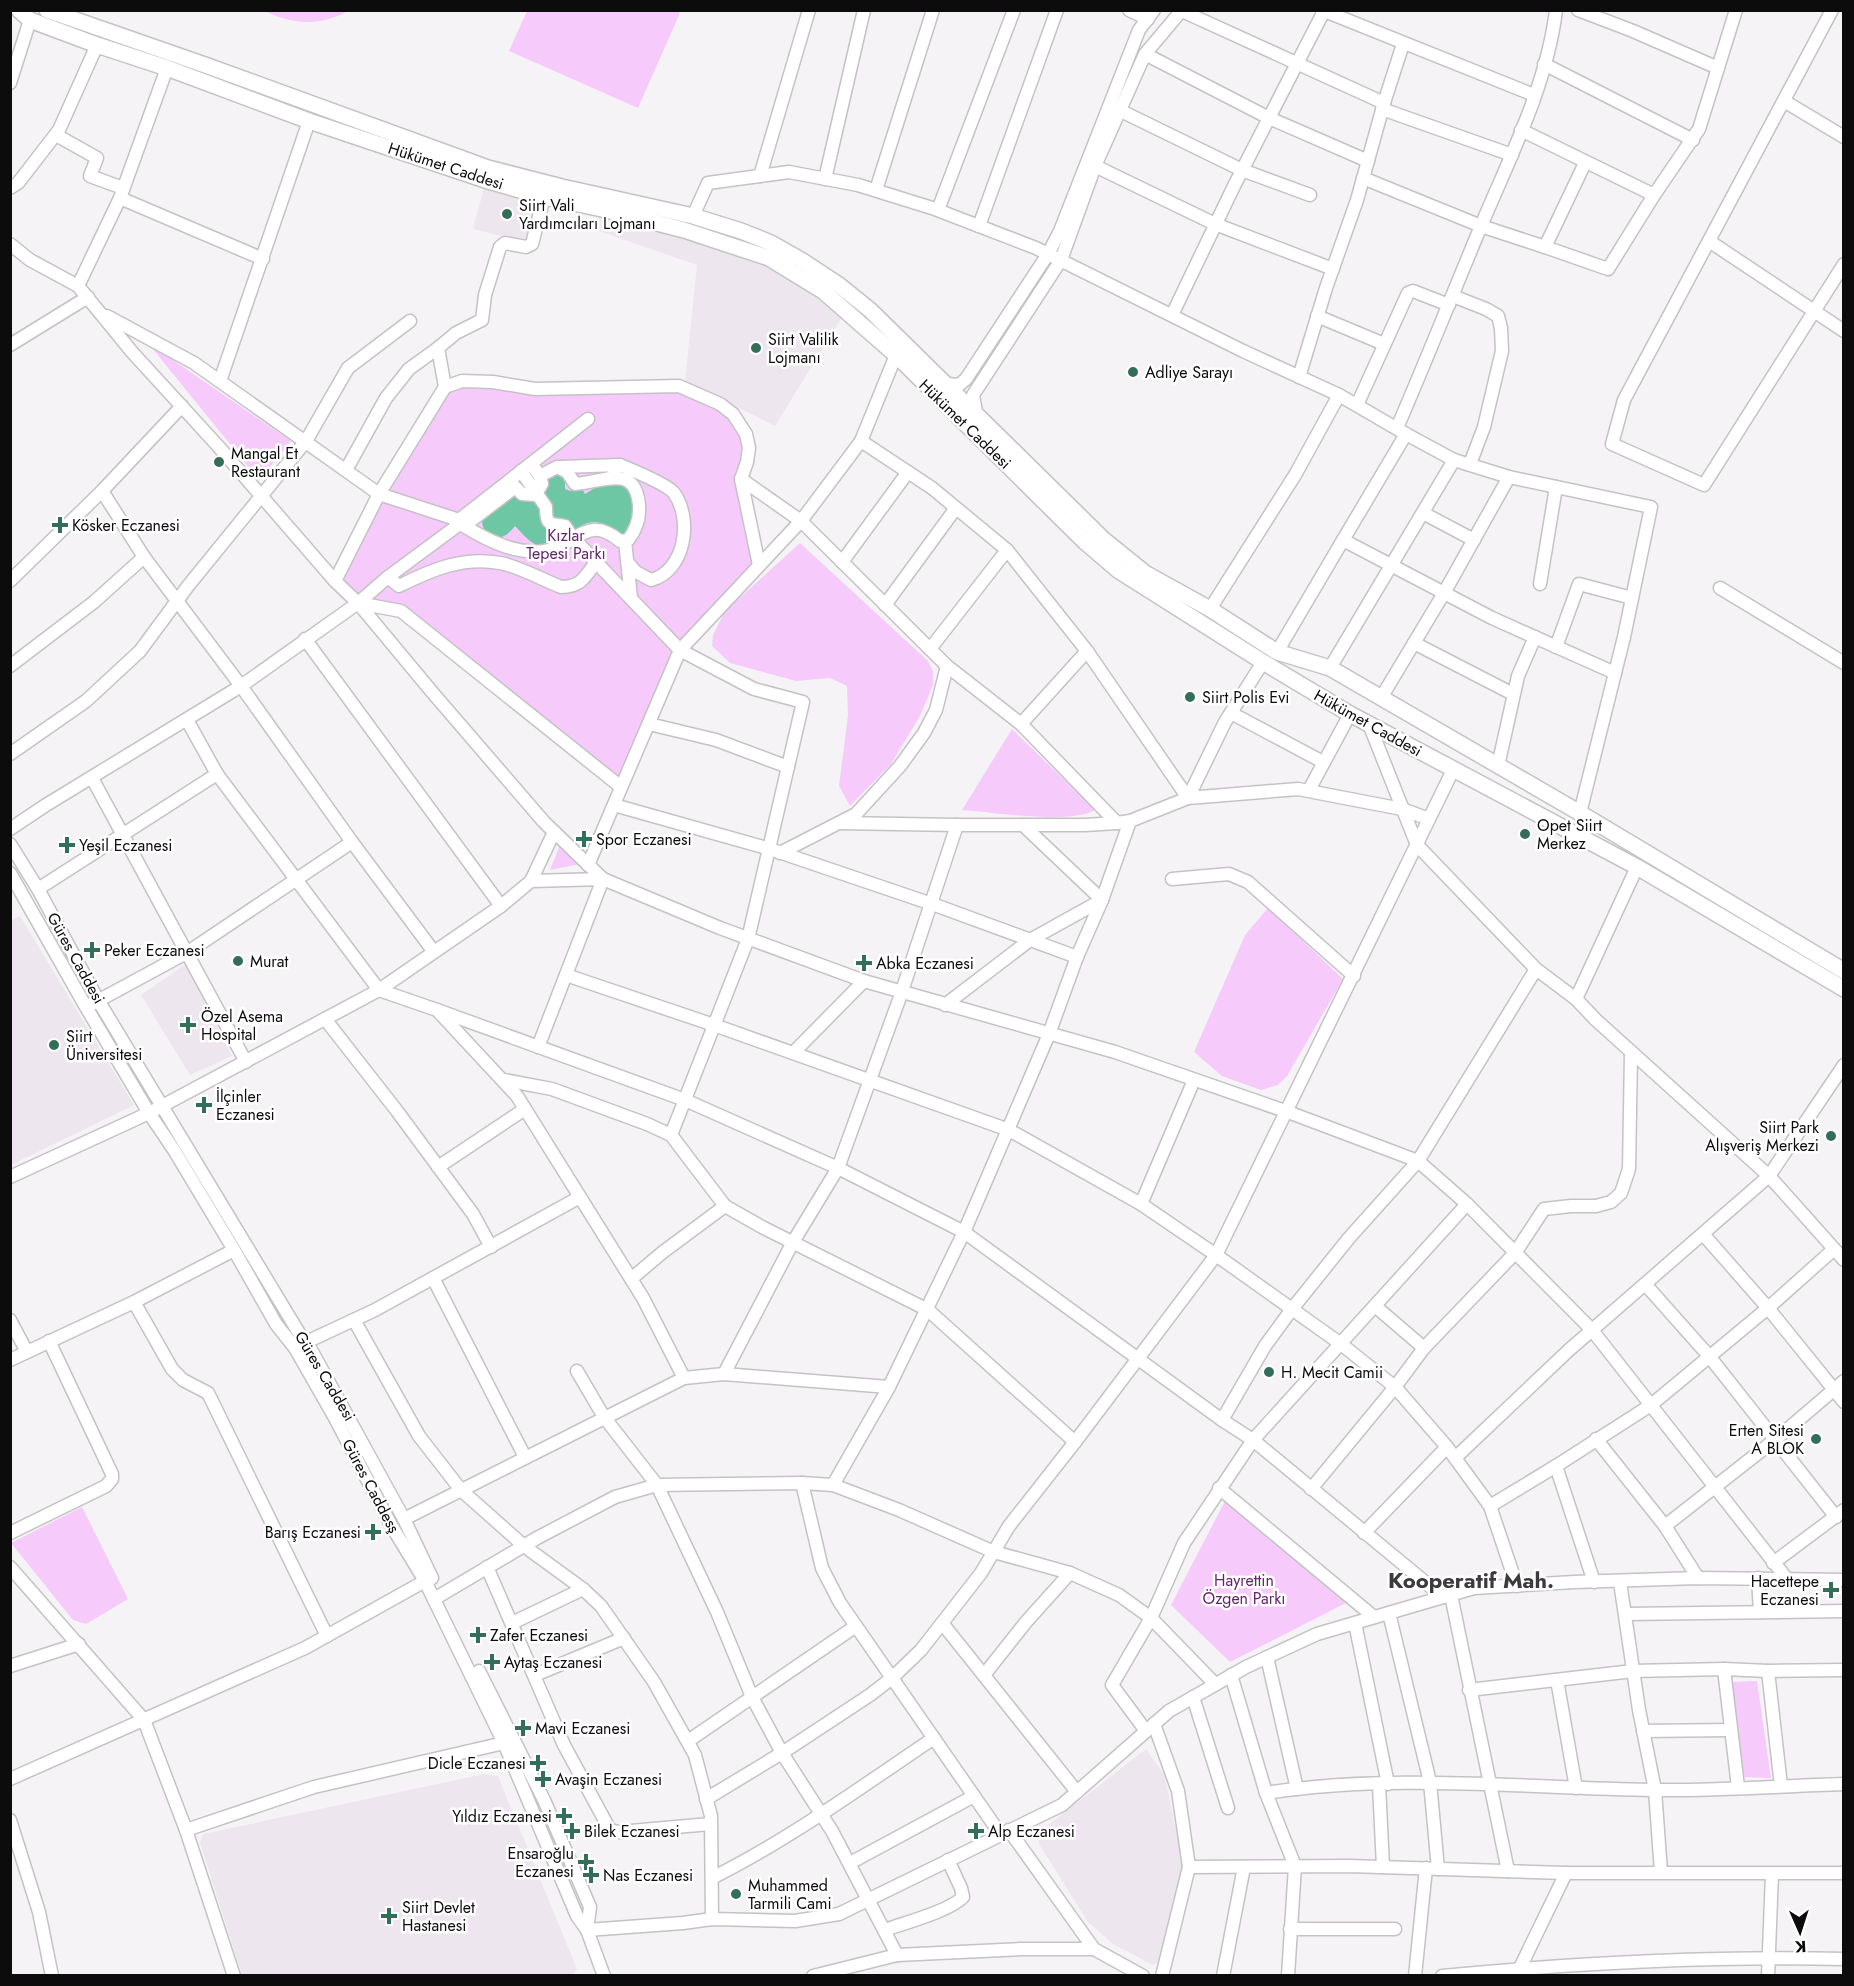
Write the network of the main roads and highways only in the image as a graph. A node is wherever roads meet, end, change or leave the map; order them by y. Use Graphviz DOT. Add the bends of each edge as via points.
graph roads {
  1 [pos="47,10"];
  2 [pos="25,15"];
  3 [pos="1844,971"];
  4 [pos="1844,989"];
  1 -- 3 [label="main road" via="488,168 693,216 771,243 839,285 870,310 1103,539 1145,573 1277,652 1330,668"];
  2 -- 4 [label="main road, Hükümet Caddesi" via="97,45 485,180 684,230 769,258 823,291 896,355 1119,571 1350,714 1637,867"];
}
